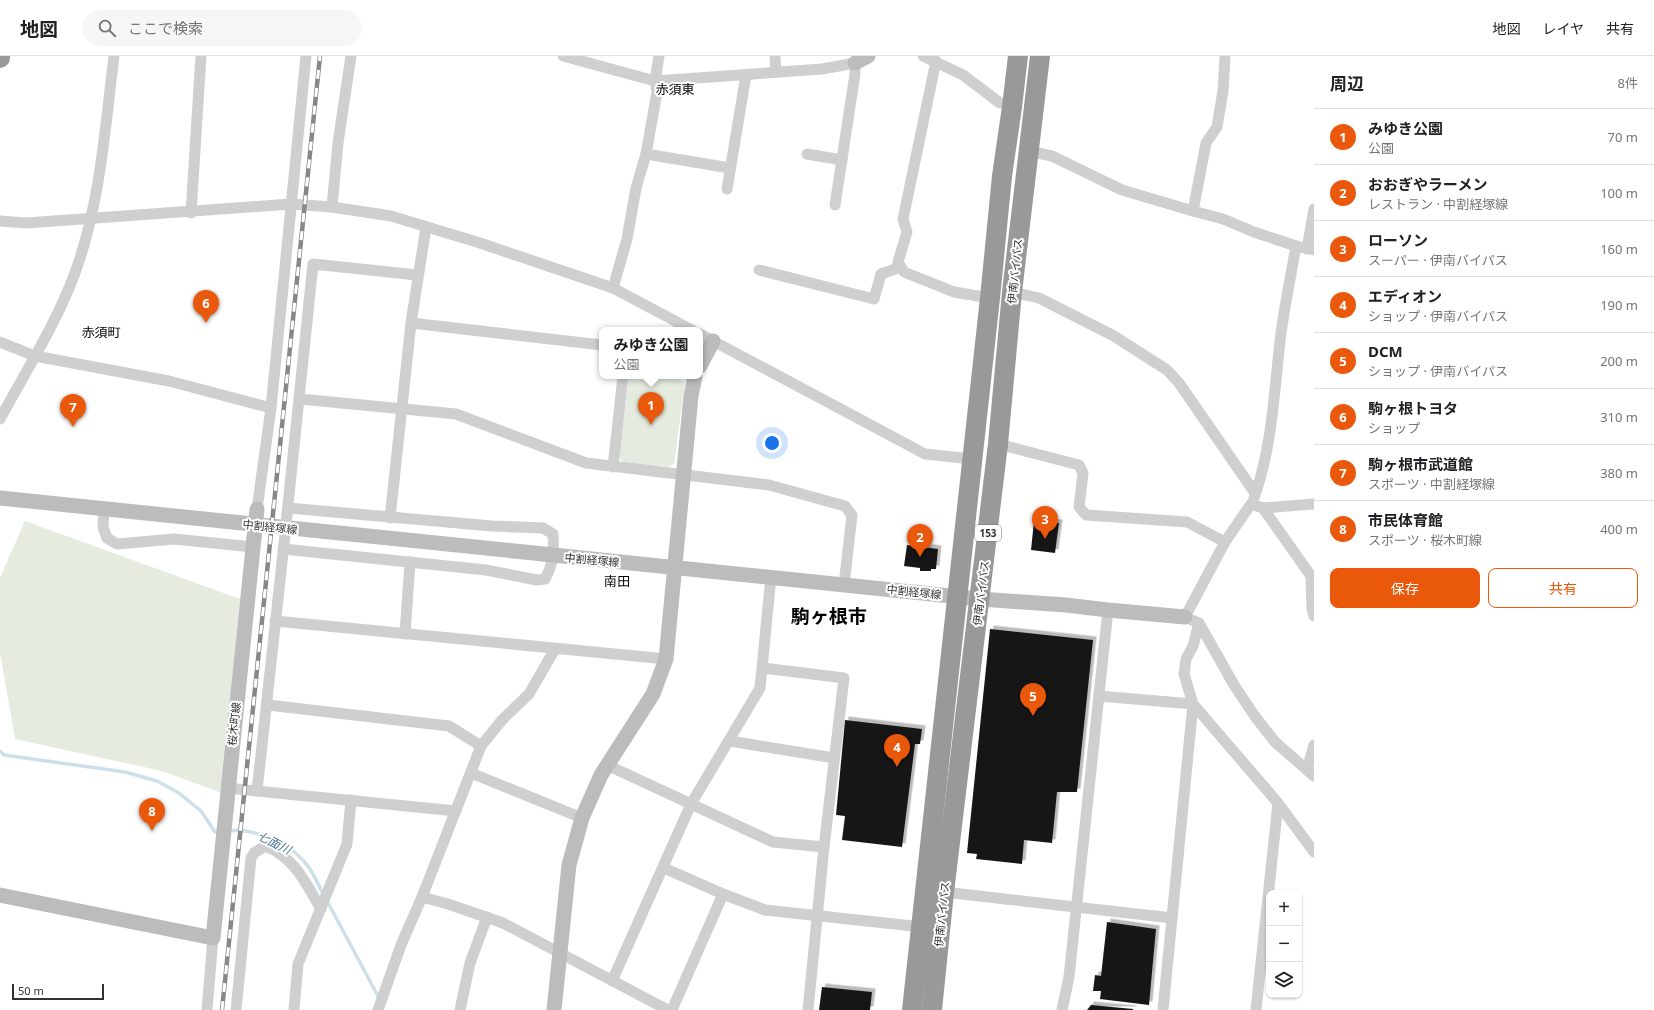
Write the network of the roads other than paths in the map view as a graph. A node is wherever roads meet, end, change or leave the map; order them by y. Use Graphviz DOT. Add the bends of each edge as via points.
graph roads {
  1 [pos="114,56"];
  2 [pos="200,56"];
  3 [pos="306,56"];
  4 [pos="352,56"];
  5 [pos="562,56"];
  6 [pos="659,56"];
  7 [pos="775,56"];
  8 [pos="868,56"];
  9 [pos="923,56"];
  10 [pos="1018,56"];
  11 [pos="1040,56"];
  12 [pos="1225,56"];
  13 [pos="936,61"];
  14 [pos="855,63"];
  15 [pos="776,72"];
  16 [pos="746,75"];
  17 [pos="655,81"];
  18 [pos="1000,103"];
  19 [pos="1028,152"];
  20 [pos="646,154"];
  21 [pos="807,154"];
  22 [pos="842,160"];
  23 [pos="730,168"];
  24 [pos="728,188"];
  25 [pos="292,204"];
  26 [pos="835,205"];
  27 [pos="332,207"];
  28 [pos="1314,209"];
  29 [pos="1193,211"];
  30 [pos="191,213"];
  31 [pos="91,219"];
  32 [pos="0,221"];
  33 [pos="426,227"];
  34 [pos="1305,248"];
  35 [pos="901,267"];
  36 [pos="758,270"];
  37 [pos="417,275"];
  38 [pos="613,288"];
  39 [pos="1012,292"];
  40 [pos="990,298"];
  41 [pos="411,323"];
  42 [pos="686,327"];
  43 [pos="706,337"];
  44 [pos="0,342"];
  45 [pos="599,346"];
  46 [pos="703,352"];
  47 [pos="35,356"];
  48 [pos="623,379"];
  49 [pos="694,379"];
  50 [pos="300,399"];
  51 [pos="271,408"];
  52 [pos="401,408"];
  53 [pos="0,419"];
  54 [pos="998,444"];
  55 [pos="972,460"];
  56 [pos="613,467"];
  57 [pos="684,473"];
  58 [pos="1255,493"];
  59 [pos="0,498"];
  60 [pos="1251,504"];
  61 [pos="1314,504"];
  62 [pos="1264,508"];
  63 [pos="104,509"];
  64 [pos="257,509"];
  65 [pos="287,511"];
  66 [pos="390,518"];
  67 [pos="254,542"];
  68 [pos="1225,542"];
  69 [pos="283,547"];
  70 [pos="554,556"];
  71 [pos="410,562"];
  72 [pos="675,568"];
  73 [pos="771,576"];
  74 [pos="844,584"];
  75 [pos="958,597"];
  76 [pos="980,599"];
  77 [pos="1108,610"];
  78 [pos="1314,616"];
  79 [pos="1184,617"];
  80 [pos="275,621"];
  81 [pos="1199,623"];
  82 [pos="405,634"];
  83 [pos="555,649"];
  84 [pos="666,659"];
  85 [pos="762,668"];
  86 [pos="1099,696"];
  87 [pos="1193,704"];
  88 [pos="268,705"];
  89 [pos="730,741"];
  90 [pos="1314,745"];
  91 [pos="481,746"];
  92 [pos="834,758"];
  93 [pos="607,765"];
  94 [pos="471,773"];
  95 [pos="1311,773"];
  96 [pos="227,788"];
  97 [pos="257,791"];
  98 [pos="351,800"];
  99 [pos="691,804"];
  100 [pos="1278,804"];
  101 [pos="456,811"];
  102 [pos="582,818"];
  103 [pos="824,847"];
  104 [pos="1314,852"];
  105 [pos="664,868"];
  106 [pos="944,892"];
  107 [pos="723,894"];
  108 [pos="0,895"];
  109 [pos="422,897"];
  110 [pos="1076,907"];
  111 [pos="321,908"];
  112 [pos="817,916"];
  113 [pos="486,917"];
  114 [pos="1172,918"];
  115 [pos="922,928"];
  116 [pos="213,938"];
  117 [pos="560,953"];
  118 [pos="612,981"];
  119 [pos="207,1010"];
  120 [pos="236,1010"];
  121 [pos="294,1010"];
  122 [pos="378,1010"];
  123 [pos="460,1010"];
  124 [pos="554,1010"];
  125 [pos="668,1010"];
  126 [pos="672,1010"];
  127 [pos="808,1010"];
  128 [pos="912,1010"];
  129 [pos="932,1010"];
  130 [pos="1062,1010"];
  131 [pos="1163,1010"];
  132 [pos="1256,1010"];
  1 -- 31 [label="street" via="107,127"];
  2 -- 30 [label="street"];
  3 -- 25 [label="street"];
  4 -- 27 [label="street" via="338,143"];
  5 -- 17 [label="street"];
  6 -- 17 [label="street"];
  7 -- 15 [label="street"];
  8 -- 14 [label="street"];
  9 -- 13 [label="street"];
  10 -- 40 [label="highway, 伊南バイパス / 153" via="1002,176"];
  11 -- 19 [label="highway, 伊南バイパス / 153"];
  12 -- 29 [label="street" via="1217,126 1206,144"];
  13 -- 18 [label="street" via="963,75"];
  13 -- 35 [label="street" via="903,219 907,232 898,262"];
  14 -- 15 [label="street" via="822,69"];
  14 -- 22 [label="street"];
  15 -- 16 [label="street"];
  16 -- 17 [label="street"];
  16 -- 23 [label="street"];
  17 -- 20 [label="street" via="657,92"];
  19 -- 29 [label="street" via="1052,156 1122,190"];
  19 -- 39 [label="highway, 伊南バイパス / 153"];
  20 -- 23 [label="street"];
  20 -- 38 [label="street"];
  21 -- 22 [label="street"];
  22 -- 26 [label="street"];
  23 -- 24 [label="street"];
  25 -- 27 [label="street"];
  25 -- 30 [label="street"];
  25 -- 51 [label="street"];
  27 -- 33 [label="street" via="391,216"];
  28 -- 34 [label="street"];
  29 -- 34 [label="street"];
  30 -- 31 [label="street"];
  31 -- 32 [label="street" via="26,223"];
  31 -- 47 [label="street" via="62,304"];
  33 -- 37 [label="street"];
  33 -- 38 [label="street" via="568,271"];
  34 -- 58 [label="street" via="1281,333 1274,410"];
  35 -- 36 [label="street" via="881,274 874,299"];
  35 -- 40 [label="street" via="904,272 954,292"];
  37 -- 41 [label="street"];
  37 -- 50 [label="street" via="313,264"];
  38 -- 42 [label="street"];
  39 -- 54 [label="highway, 伊南バイパス / 153"];
  39 -- 58 [label="street" via="1039,298 1107,332 1166,370 1179,383"];
  40 -- 55 [label="highway, 伊南バイパス / 153"];
  41 -- 45 [label="street"];
  41 -- 52 [label="street"];
  43 -- 46 [label="street"];
  43 -- 55 [label="street" via="925,454"];
  44 -- 47 [label="street"];
  47 -- 51 [label="street" via="169,382"];
  47 -- 53 [label="street"];
  48 -- 56 [label="street"];
  49 -- 57 [label="street"];
  50 -- 52 [label="street"];
  50 -- 65 [label="street"];
  51 -- 64 [label="street"];
  52 -- 56 [label="street" via="456,414 586,463"];
  52 -- 66 [label="street"];
  54 -- 68 [label="street" via="1079,465 1083,473 1079,507 1086,515 1186,522"];
  54 -- 76 [label="highway, 伊南バイパス / 153"];
  55 -- 75 [label="highway, 伊南バイパス / 153"];
  56 -- 57 [label="street"];
  57 -- 72 [label="street"];
  57 -- 74 [label="street" via="769,485 845,506 852,515"];
  58 -- 60 [label="street"];
  59 -- 63 [label="street, 中割経塚線"];
  60 -- 62 [label="street"];
  60 -- 68 [label="street"];
  61 -- 62 [label="street"];
  62 -- 78 [label="street" via="1311,576"];
  63 -- 67 [label="street" via="103,527 107,538 117,544 174,539"];
  63 -- 70 [label="street, 中割経塚線"];
  64 -- 67 [label="street, 桜木町線, bridge"];
  65 -- 66 [label="street"];
  65 -- 69 [label="street, bridge"];
  66 -- 70 [label="street" via="543,528 553,534"];
  67 -- 96 [label="street, 桜木町線"];
  68 -- 79 [label="street"];
  69 -- 71 [label="street"];
  69 -- 80 [label="street"];
  70 -- 71 [label="street" via="545,579 537,580 486,570"];
  70 -- 72 [label="street, 中割経塚線"];
  71 -- 82 [label="street"];
  72 -- 73 [label="street, 中割経塚線"];
  72 -- 84 [label="street"];
  73 -- 74 [label="street, 中割経塚線"];
  73 -- 85 [label="street"];
  74 -- 75 [label="street, 中割経塚線"];
  75 -- 76 [label="street, 中割経塚線"];
  75 -- 115 [label="highway, 伊南バイパス / 153"];
  76 -- 77 [label="street, 中割経塚線"];
  76 -- 106 [label="highway, 伊南バイパス / 153"];
  77 -- 79 [label="street, 中割経塚線"];
  77 -- 86 [label="street"];
  79 -- 81 [label="street"];
  80 -- 82 [label="street"];
  80 -- 88 [label="street"];
  81 -- 87 [label="street" via="1193,646 1186,659 1184,674"];
  81 -- 95 [label="street" via="1254,716 1275,742"];
  82 -- 83 [label="street"];
  83 -- 84 [label="street"];
  83 -- 91 [label="street" via="529,694 502,720"];
  84 -- 93 [label="street" via="653,694"];
  85 -- 89 [label="street" via="760,688"];
  85 -- 92 [label="street" via="844,678"];
  86 -- 87 [label="street"];
  86 -- 110 [label="street"];
  87 -- 100 [label="street"];
  87 -- 114 [label="street"];
  88 -- 91 [label="street" via="449,726"];
  88 -- 97 [label="street"];
  89 -- 92 [label="street"];
  89 -- 99 [label="street"];
  90 -- 95 [label="street"];
  91 -- 94 [label="street"];
  92 -- 103 [label="street"];
  93 -- 99 [label="street"];
  93 -- 102 [label="street"];
  94 -- 101 [label="street"];
  94 -- 102 [label="street"];
  96 -- 97 [label="street"];
  96 -- 116 [label="street, 桜木町線"];
  97 -- 98 [label="street"];
  98 -- 101 [label="street"];
  98 -- 111 [label="street" via="347,844"];
  99 -- 103 [label="street" via="773,842"];
  99 -- 105 [label="street"];
  100 -- 104 [label="street"];
  100 -- 132 [label="street"];
  101 -- 109 [label="street"];
  102 -- 117 [label="street" via="569,865"];
  103 -- 112 [label="street"];
  105 -- 107 [label="street"];
  105 -- 118 [label="street"];
  106 -- 110 [label="street"];
  106 -- 129 [label="highway, 伊南バイパス / 153"];
  107 -- 112 [label="street" via="765,910"];
  107 -- 126 [label="street"];
  108 -- 116 [label="street"];
  109 -- 113 [label="street"];
  109 -- 122 [label="street" via="401,945"];
  110 -- 114 [label="street"];
  110 -- 130 [label="street" via="1069,977"];
  111 -- 120 [label="street" via="299,871 288,858 265,846 254,853 251,858"];
  111 -- 121 [label="street" via="298,964"];
  112 -- 115 [label="street"];
  112 -- 127 [label="street"];
  113 -- 117 [label="street"];
  113 -- 123 [label="street" via="470,963"];
  114 -- 131 [label="street"];
  115 -- 128 [label="highway, 伊南バイパス / 153"];
  116 -- 119 [label="street"];
  117 -- 118 [label="street"];
  117 -- 124 [label="street"];
  118 -- 125 [label="street"];
}
